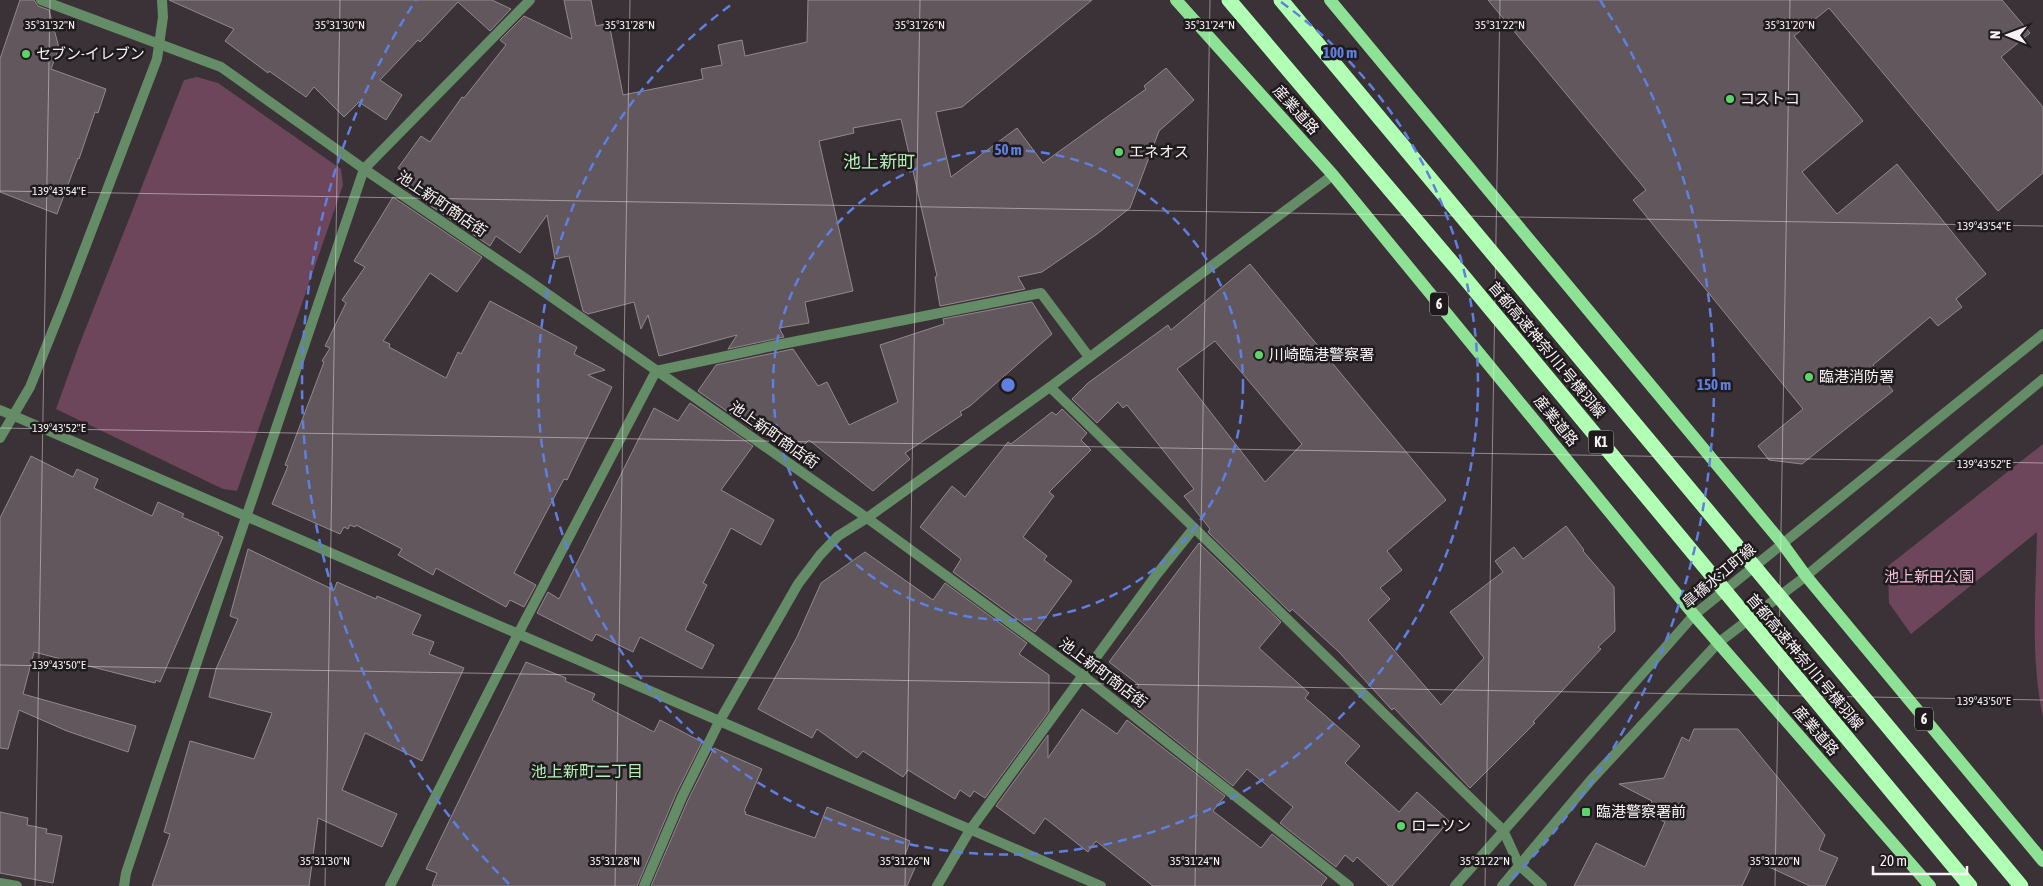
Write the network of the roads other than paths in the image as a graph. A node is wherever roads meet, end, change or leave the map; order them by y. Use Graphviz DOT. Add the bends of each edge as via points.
graph roads {
  1 [pos="41,0"];
  2 [pos="162,0"];
  3 [pos="530,0"];
  4 [pos="1176,0"];
  5 [pos="1229,0"];
  6 [pos="1281,0"];
  7 [pos="1330,0"];
  8 [pos="159,45"];
  9 [pos="364,169"];
  10 [pos="1332,174"];
  11 [pos="2043,334"];
  12 [pos="1089,357"];
  13 [pos="656,371"];
  14 [pos="2043,380"];
  15 [pos="1050,387"];
  16 [pos="0,410"];
  17 [pos="12,415"];
  18 [pos="0,438"];
  19 [pos="246,516"];
  20 [pos="867,518"];
  21 [pos="1194,528"];
  22 [pos="1782,543"];
  23 [pos="1806,576"];
  24 [pos="1694,615"];
  25 [pos="518,634"];
  26 [pos="1718,643"];
  27 [pos="1082,675"];
  28 [pos="719,722"];
  29 [pos="970,830"];
  30 [pos="1503,830"];
  31 [pos="2043,861"];
  32 [pos="1519,865"];
  33 [pos="0,883"];
  34 [pos="17,886"];
  35 [pos="124,886"];
  36 [pos="390,886"];
  37 [pos="644,886"];
  38 [pos="938,886"];
  39 [pos="1100,886"];
  40 [pos="1350,886"];
  41 [pos="1455,886"];
  42 [pos="1502,886"];
  43 [pos="1542,886"];
  44 [pos="1930,886"];
  45 [pos="1970,886"];
  46 [pos="2021,886"];
  1 -- 8 [label="street, 池上新町商店街"];
  2 -- 8 [label="street"];
  3 -- 9 [label="street"];
  4 -- 10 [label="main road, 産業道路 / 6"];
  5 -- 45 [label="highway, 首都高速神奈川1号横羽線 / K1, bridge" via="1459,271"];
  6 -- 46 [label="highway, 首都高速神奈川1号横羽線 / K1, bridge"];
  7 -- 22 [label="main road, 6"];
  8 -- 9 [label="street, 池上新町商店街" via="221,67"];
  8 -- 17 [label="street" via="157,59 65,300 30,387"];
  9 -- 13 [label="street, 池上新町商店街"];
  9 -- 19 [label="street"];
  10 -- 12 [label="street"];
  10 -- 24 [label="main road, 産業道路 / 6"];
  11 -- 22 [label="street, 皐橋水江町線"];
  12 -- 13 [label="street" via="1041,293"];
  12 -- 15 [label="street"];
  13 -- 20 [label="street, 池上新町商店街"];
  13 -- 25 [label="street"];
  14 -- 23 [label="street"];
  15 -- 20 [label="street"];
  15 -- 21 [label="street"];
  16 -- 17 [label="street"];
  17 -- 18 [label="street"];
  17 -- 19 [label="street"];
  19 -- 25 [label="street"];
  19 -- 35 [label="street"];
  20 -- 27 [label="street, 池上新町商店街"];
  20 -- 28 [label="street" via="838,536 798,584"];
  21 -- 27 [label="street"];
  21 -- 30 [label="street"];
  22 -- 23 [label="main road, 6"];
  22 -- 24 [label="street, 皐橋水江町線"];
  23 -- 26 [label="street"];
  23 -- 31 [label="main road, 6"];
  24 -- 26 [label="main road, 産業道路 / 6"];
  24 -- 30 [label="street, 皐橋水江町線"];
  25 -- 28 [label="street"];
  25 -- 36 [label="street"];
  26 -- 32 [label="street" via="1591,780"];
  26 -- 44 [label="main road, 産業道路 / 6"];
  27 -- 29 [label="street"];
  27 -- 40 [label="street, 池上新町商店街"];
  28 -- 29 [label="street"];
  28 -- 37 [label="street"];
  29 -- 38 [label="street"];
  29 -- 39 [label="street"];
  30 -- 32 [label="street"];
  30 -- 41 [label="street, 皐橋水江町線"];
  32 -- 42 [label="street"];
  32 -- 43 [label="street"];
  33 -- 34 [label="street"];
}
